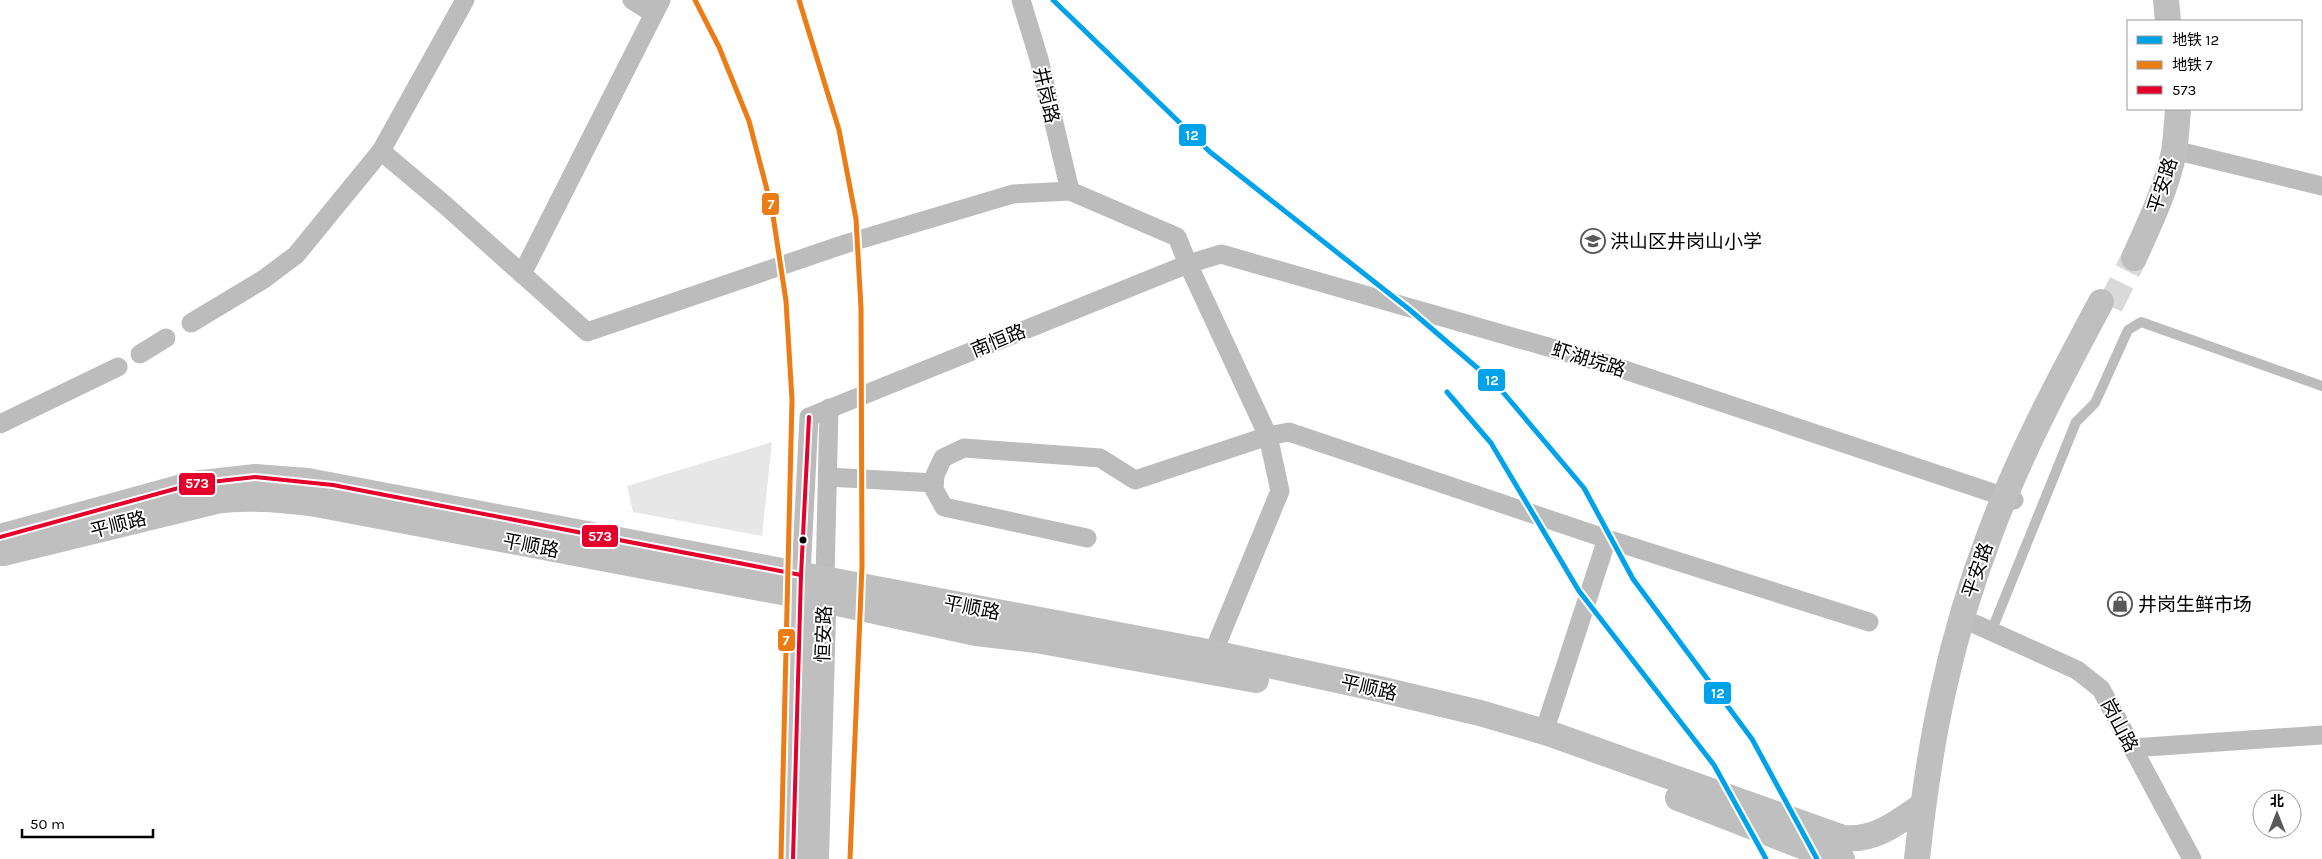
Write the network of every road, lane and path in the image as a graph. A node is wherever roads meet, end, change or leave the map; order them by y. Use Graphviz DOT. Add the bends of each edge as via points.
graph roads {
  1 [pos="466,0"];
  2 [pos="632,0"];
  3 [pos="1020,0"];
  4 [pos="2166,0"];
  5 [pos="2178,0"];
  6 [pos="658,7"];
  7 [pos="2168,20"];
  8 [pos="2180,20"];
  9 [pos="2167,110"];
  10 [pos="2178,110"];
  11 [pos="2174,150"];
  12 [pos="381,151"];
  13 [pos="2322,186"];
  14 [pos="1070,190"];
  15 [pos="1188,264"];
  16 [pos="522,274"];
  17 [pos="2105,304"];
  18 [pos="192,324"];
  19 [pos="166,338"];
  20 [pos="140,354"];
  21 [pos="118,367"];
  22 [pos="2322,386"];
  23 [pos="829,408"];
  24 [pos="809,417"];
  25 [pos="0,424"];
  26 [pos="1268,436"];
  27 [pos="828,476"];
  28 [pos="934,483"];
  29 [pos="2010,498"];
  30 [pos="0,537"];
  31 [pos="1087,538"];
  32 [pos="1607,539"];
  33 [pos="0,554"];
  34 [pos="812,588"];
  35 [pos="1869,622"];
  36 [pos="1983,628"];
  37 [pos="1213,653"];
  38 [pos="1544,732"];
  39 [pos="2322,735"];
  40 [pos="2132,748"];
  41 [pos="1922,805"];
  42 [pos="793,859"];
  43 [pos="816,859"];
  44 [pos="1837,859"];
  45 [pos="1917,859"];
  46 [pos="1934,859"];
  47 [pos="2192,859"];
  1 -- 12 [label="street"];
  2 -- 6 [label="street"];
  3 -- 14 [label="street, 井岗路" via="1039,59"];
  4 -- 7 [label="main road"];
  5 -- 8 [label="main road"];
  6 -- 16 [label="street"];
  9 -- 11 [label="main road, 平安路" via="2154,186 2129,256 2158,204"];
  10 -- 11 [label="main road, 平安路"];
  11 -- 13 [label="street"];
  12 -- 16 [label="street"];
  12 -- 18 [label="street" via="296,255"];
  14 -- 15 [label="street" via="1177,237"];
  14 -- 16 [label="street" via="1013,194 845,244 587,332"];
  15 -- 23 [label="street, 南恒路"];
  15 -- 26 [label="street"];
  15 -- 29 [label="street, 虾湖垸路" via="1221,254 1547,346"];
  17 -- 29 [label="main road, 平安路" via="2035,454"];
  19 -- 20 [label="street"];
  21 -- 25 [label="street"];
  22 -- 36 [label="lane" via="2141,322 2128,330 2096,403 2076,422"];
  23 -- 24 [label="street, 南恒路"];
  23 -- 27 [label="street, 恒安路"];
  24 -- 34 [label="street, 恒安路"];
  26 -- 28 [label="street" via="1135,480 1100,458 964,448 943,458"];
  26 -- 32 [label="street" via="1290,432"];
  26 -- 37 [label="street" via="1280,490"];
  27 -- 28 [label="street"];
  27 -- 34 [label="street, 恒安路"];
  28 -- 31 [label="street" via="944,507"];
  29 -- 36 [label="main road, 平安路"];
  29 -- 41 [label="main road, 平安路" via="1967,600 1948,664"];
  30 -- 34 [label="main road, 平顺路" via="194,484 255,477 333,485"];
  32 -- 35 [label="street"];
  32 -- 38 [label="street"];
  33 -- 34 [label="main road, 平顺路" via="199,504 260,499 316,504"];
  34 -- 37 [label="main road, 平顺路"];
  34 -- 42 [label="main road, 恒安路"];
  34 -- 43 [label="main road, 恒安路"];
  34 -- 44 [label="main road, 平顺路" via="976,633 1063,644 1350,697 1424,715 1563,755"];
  36 -- 40 [label="street, 岗山路" via="2076,670 2101,689"];
  36 -- 46 [label="main road, 平安路" via="1946,752"];
  37 -- 38 [label="main road, 平顺路" via="1424,699"];
  38 -- 41 [label="main road, 平顺路" via="1843,838 1878,834"];
  39 -- 40 [label="street"];
  40 -- 47 [label="street, 岗山路"];
  41 -- 45 [label="main road, 平安路"];
}
